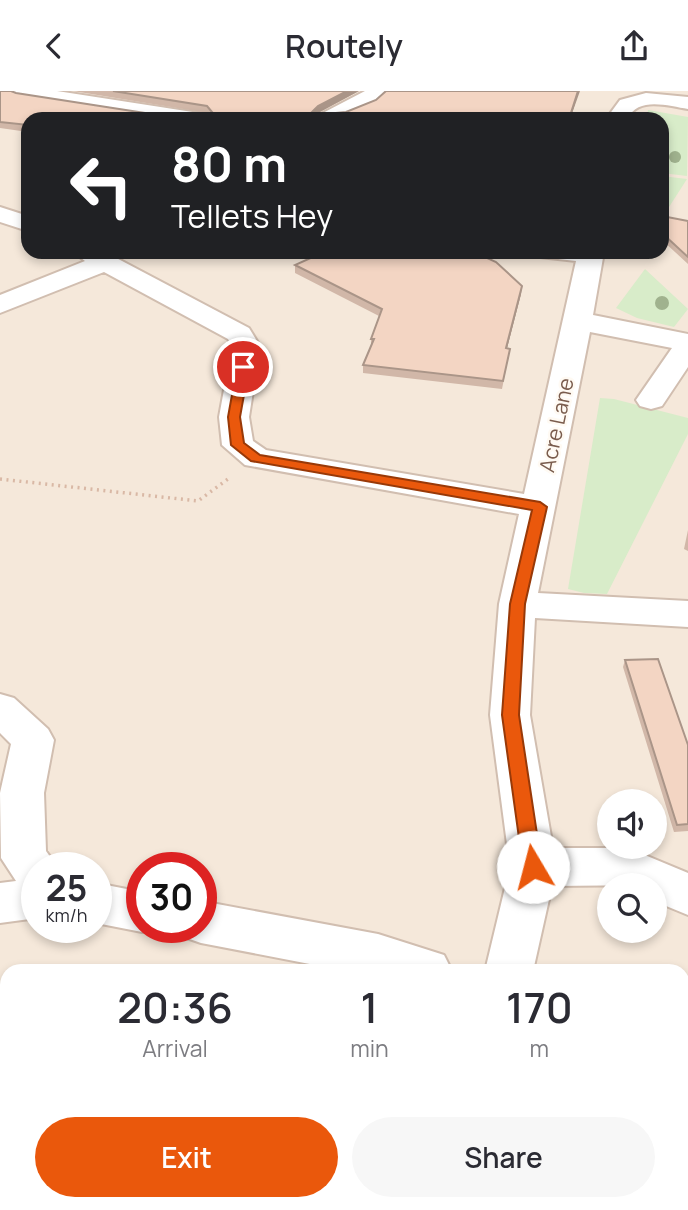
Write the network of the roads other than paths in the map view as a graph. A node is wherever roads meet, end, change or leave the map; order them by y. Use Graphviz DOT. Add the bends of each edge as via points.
graph roads {
  1 [pos="18,91"];
  2 [pos="379,91"];
  3 [pos="632,95"];
  4 [pos="688,103"];
  5 [pos="154,112"];
  6 [pos="341,112"];
  7 [pos="618,112"];
  8 [pos="0,214"];
  9 [pos="21,222"];
  10 [pos="92,259"];
  11 [pos="100,259"];
  12 [pos="589,259"];
  13 [pos="0,305"];
  14 [pos="578,322"];
  15 [pos="688,344"];
  16 [pos="651,400"];
  17 [pos="540,507"];
  18 [pos="517,604"];
  19 [pos="688,614"];
  20 [pos="0,709"];
  21 [pos="24,852"];
  22 [pos="533,867"];
  23 [pos="688,895"];
  24 [pos="21,900"];
  25 [pos="0,903"];
  26 [pos="217,925"];
  27 [pos="404,964"];
  28 [pos="511,964"];
  1 -- 5 [label="street"];
  2 -- 6 [label="street"];
  3 -- 4 [label="street"];
  3 -- 7 [label="street"];
  8 -- 9 [label="street"];
  10 -- 13 [label="street"];
  11 -- 17 [label="street" via="239,334 246,347 234,417 238,445 256,458"];
  12 -- 14 [label="street, Acre Lane"];
  14 -- 15 [label="street"];
  14 -- 17 [label="street, Acre Lane"];
  15 -- 16 [label="street"];
  17 -- 18 [label="street, Acre Lane"];
  18 -- 19 [label="street"];
  18 -- 22 [label="street, Acre Lane" via="510,715"];
  20 -- 21 [label="street" via="33,740 22,793"];
  22 -- 23 [label="street" via="628,867"];
  22 -- 28 [label="street, Acre Lane"];
  24 -- 25 [label="street"];
  26 -- 27 [label="street"];
}
